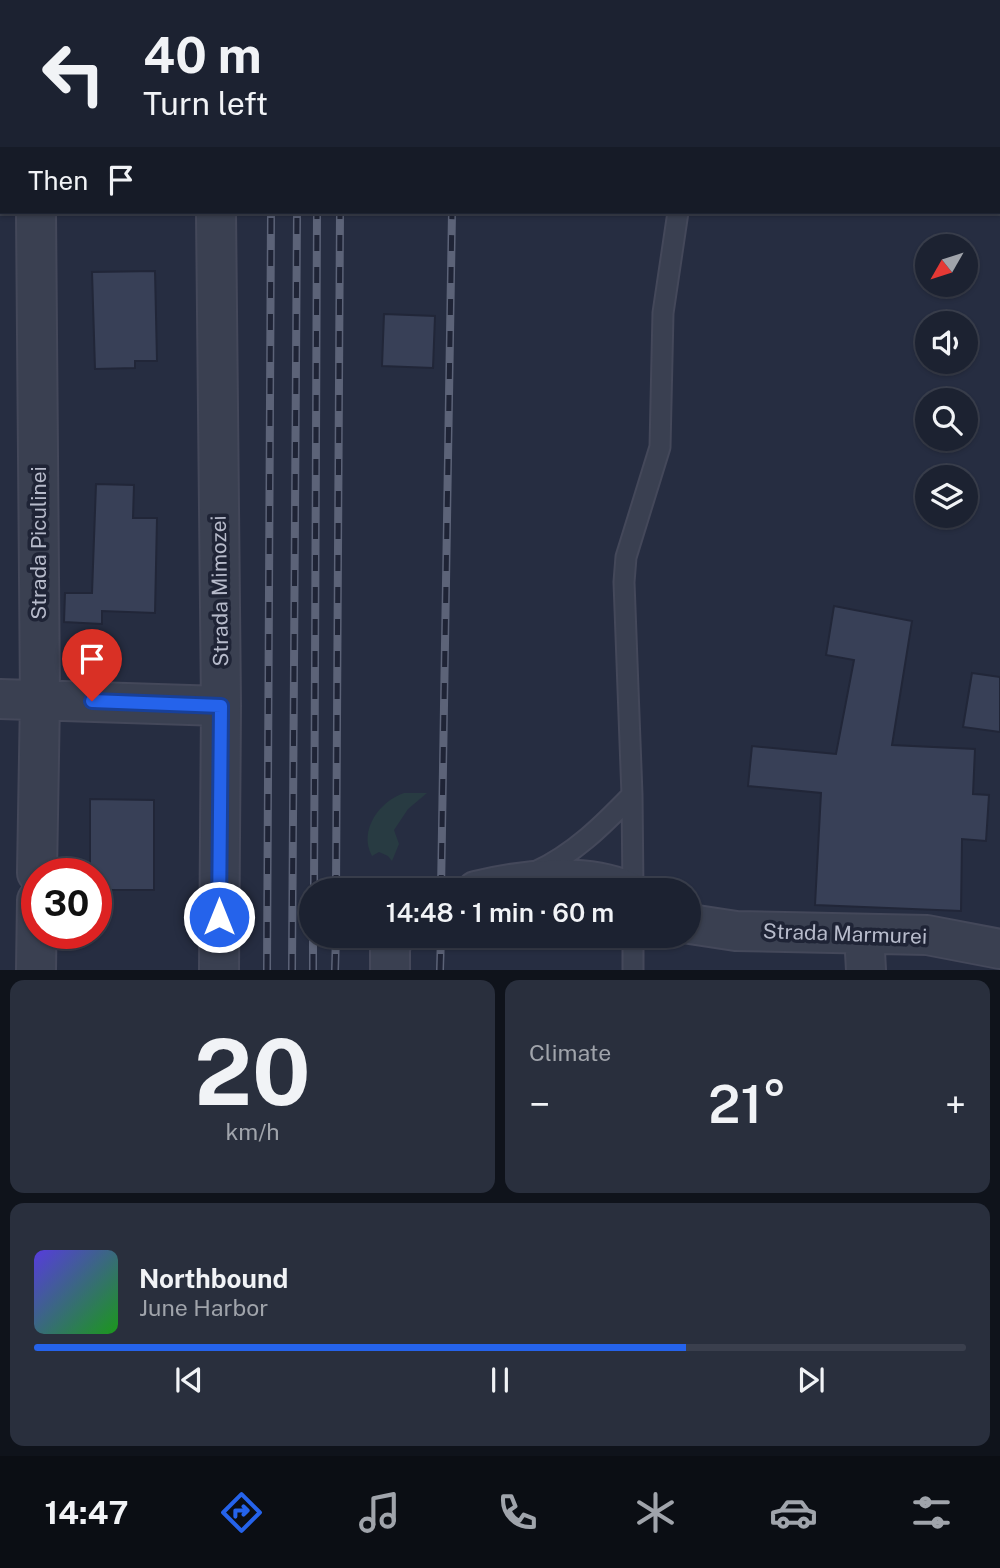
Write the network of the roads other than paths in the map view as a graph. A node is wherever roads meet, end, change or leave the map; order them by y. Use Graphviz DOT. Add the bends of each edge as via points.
graph roads {
  1 [pos="36,214"];
  2 [pos="216,214"];
  3 [pos="678,214"];
  4 [pos="0,699"];
  5 [pos="40,699"];
  6 [pos="221,706"];
  7 [pos="632,795"];
  8 [pos="37,858"];
  9 [pos="522,878"];
  10 [pos="633,878"];
  11 [pos="701,926"];
  12 [pos="390,948"];
  13 [pos="633,948"];
  14 [pos="36,949"];
  15 [pos="1000,950"];
  16 [pos="865,952"];
  17 [pos="36,970"];
  18 [pos="219,970"];
  19 [pos="390,970"];
  20 [pos="633,970"];
  1 -- 5 [label="street, Strada Piculinei"];
  2 -- 6 [label="street, Strada Mimozei"];
  3 -- 7 [label="lane" via="663,313 660,447 626,557 624,582"];
  4 -- 5 [label="street"];
  5 -- 6 [label="street"];
  5 -- 8 [label="street, Strada Piculinei"];
  6 -- 18 [label="street, Strada Mimozei"];
  7 -- 9 [label="lane" via="576,848"];
  7 -- 10 [label="lane"];
  11 -- 16 [label="street, Strada Marmurei"];
  12 -- 19 [label="street"];
  13 -- 20 [label="lane"];
  14 -- 17 [label="street"];
  15 -- 16 [label="street, Strada Marmurei" via="927,935"];
}
